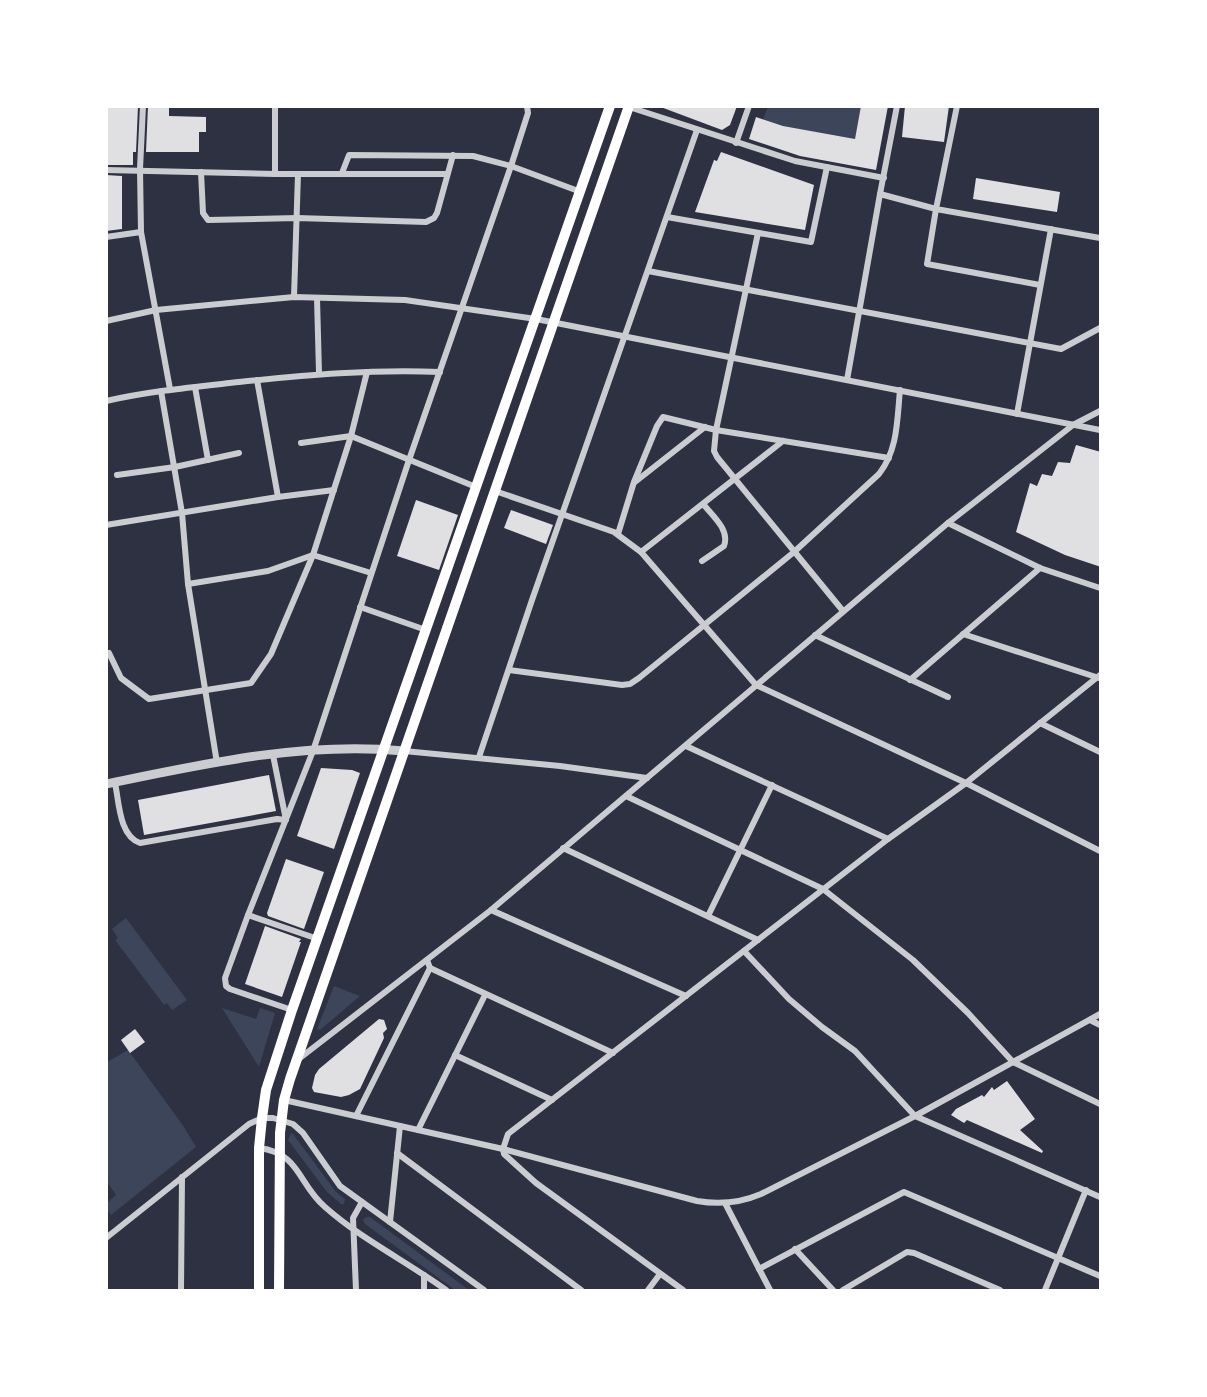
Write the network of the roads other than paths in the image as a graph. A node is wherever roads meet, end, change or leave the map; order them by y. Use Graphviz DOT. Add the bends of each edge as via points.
graph roads {
  1 [pos="143,106"];
  2 [pos="275,106"];
  3 [pos="528,106"];
  4 [pos="610,106"];
  5 [pos="749,106"];
  6 [pos="897,106"];
  7 [pos="957,106"];
  8 [pos="629,107"];
  9 [pos="698,130"];
  10 [pos="736,143"];
  11 [pos="453,155"];
  12 [pos="512,166"];
  13 [pos="826,167"];
  14 [pos="140,169"];
  15 [pos="106,170"];
  16 [pos="201,172"];
  17 [pos="275,174"];
  18 [pos="298,174"];
  19 [pos="342,174"];
  20 [pos="447,174"];
  21 [pos="884,178"];
  22 [pos="581,192"];
  23 [pos="880,194"];
  24 [pos="936,209"];
  25 [pos="667,217"];
  26 [pos="297,218"];
  27 [pos="1051,229"];
  28 [pos="141,232"];
  29 [pos="758,233"];
  30 [pos="106,237"];
  31 [pos="1101,238"];
  32 [pos="648,271"];
  33 [pos="1040,285"];
  34 [pos="747,289"];
  35 [pos="294,297"];
  36 [pos="317,298"];
  37 [pos="460,307"];
  38 [pos="156,310"];
  39 [pos="860,311"];
  40 [pos="536,319"];
  41 [pos="106,321"];
  42 [pos="554,323"];
  43 [pos="1101,328"];
  44 [pos="624,337"];
  45 [pos="1030,343"];
  46 [pos="731,357"];
  47 [pos="367,372"];
  48 [pos="440,372"];
  49 [pos="319,374"];
  50 [pos="257,380"];
  51 [pos="847,380"];
  52 [pos="195,387"];
  53 [pos="170,389"];
  54 [pos="900,390"];
  55 [pos="161,391"];
  56 [pos="106,401"];
  57 [pos="1101,411"];
  58 [pos="1017,414"];
  59 [pos="1073,425"];
  60 [pos="705,427"];
  61 [pos="716,430"];
  62 [pos="1101,430"];
  63 [pos="351,436"];
  64 [pos="783,441"];
  65 [pos="301,443"];
  66 [pos="239,453"];
  67 [pos="890,458"];
  68 [pos="208,460"];
  69 [pos="408,460"];
  70 [pos="175,467"];
  71 [pos="117,475"];
  72 [pos="736,478"];
  73 [pos="634,482"];
  74 [pos="476,487"];
  75 [pos="334,490"];
  76 [pos="495,491"];
  77 [pos="278,497"];
  78 [pos="703,504"];
  79 [pos="182,513"];
  80 [pos="562,514"];
  81 [pos="948,523"];
  82 [pos="106,525"];
  83 [pos="618,534"];
  84 [pos="641,552"];
  85 [pos="794,552"];
  86 [pos="313,555"];
  87 [pos="702,561"];
  88 [pos="1040,568"];
  89 [pos="371,573"];
  90 [pos="188,584"];
  91 [pos="1101,588"];
  92 [pos="360,607"];
  93 [pos="843,611"];
  94 [pos="703,626"];
  95 [pos="426,630"];
  96 [pos="963,634"];
  97 [pos="815,635"];
  98 [pos="109,653"];
  99 [pos="509,670"];
  100 [pos="1100,677"];
  101 [pos="910,680"];
  102 [pos="756,686"];
  103 [pos="204,691"];
  104 [pos="948,697"];
  105 [pos="1040,723"];
  106 [pos="687,746"];
  107 [pos="384,749"];
  108 [pos="313,751"];
  109 [pos="404,751"];
  110 [pos="1101,752"];
  111 [pos="273,755"];
  112 [pos="479,757"];
  113 [pos="217,763"];
  114 [pos="647,778"];
  115 [pos="966,783"];
  116 [pos="111,784"];
  117 [pos="772,785"];
  118 [pos="626,796"];
  119 [pos="286,820"];
  120 [pos="888,839"];
  121 [pos="563,848"];
  122 [pos="740,850"];
  123 [pos="1101,851"];
  124 [pos="823,889"];
  125 [pos="491,910"];
  126 [pos="248,915"];
  127 [pos="708,916"];
  128 [pos="318,939"];
  129 [pos="758,940"];
  130 [pos="744,951"];
  131 [pos="427,960"];
  132 [pos="430,968"];
  133 [pos="485,995"];
  134 [pos="687,996"];
  135 [pos="292,1010"];
  136 [pos="1101,1014"];
  137 [pos="1089,1020"];
  138 [pos="1101,1025"];
  139 [pos="613,1053"];
  140 [pos="455,1055"];
  141 [pos="297,1060"];
  142 [pos="1012,1062"];
  143 [pos="284,1100"];
  144 [pos="552,1100"];
  145 [pos="1101,1104"];
  146 [pos="356,1116"];
  147 [pos="915,1116"];
  148 [pos="262,1118"];
  149 [pos="281,1119"];
  150 [pos="400,1126"];
  151 [pos="418,1130"];
  152 [pos="259,1148"];
  153 [pos="503,1149"];
  154 [pos="280,1152"];
  155 [pos="397,1153"];
  156 [pos="182,1177"];
  157 [pos="1086,1190"];
  158 [pos="1101,1197"];
  159 [pos="362,1202"];
  160 [pos="725,1203"];
  161 [pos="390,1222"];
  162 [pos="353,1228"];
  163 [pos="108,1235"];
  164 [pos="795,1249"];
  165 [pos="1058,1258"];
  166 [pos="759,1269"];
  167 [pos="660,1274"];
  168 [pos="424,1275"];
  169 [pos="1101,1276"];
  170 [pos="181,1290"];
  171 [pos="259,1290"];
  172 [pos="279,1290"];
  173 [pos="356,1290"];
  174 [pos="424,1290"];
  175 [pos="446,1290"];
  176 [pos="484,1290"];
  177 [pos="581,1290"];
  178 [pos="648,1290"];
  179 [pos="683,1290"];
  180 [pos="770,1290"];
  181 [pos="833,1290"];
  182 [pos="843,1290"];
  183 [pos="999,1290"];
  184 [pos="1045,1290"];
  1 -- 14 [label="street"];
  2 -- 17 [label="street"];
  3 -- 12 [label="street"];
  4 -- 22 [label="main road"];
  5 -- 10 [label="street"];
  6 -- 21 [label="street"];
  7 -- 24 [label="street"];
  8 -- 9 [label="street"];
  8 -- 42 [label="main road"];
  9 -- 10 [label="street"];
  9 -- 25 [label="street"];
  10 -- 13 [label="street"];
  11 -- 12 [label="street"];
  11 -- 19 [label="street" via="349,155"];
  11 -- 20 [label="street"];
  12 -- 22 [label="street"];
  12 -- 37 [label="street"];
  13 -- 21 [label="street"];
  13 -- 29 [label="street" via="811,242"];
  14 -- 15 [label="street"];
  14 -- 16 [label="street"];
  14 -- 28 [label="street"];
  16 -- 17 [label="street"];
  16 -- 26 [label="street" via="203,213 208,220"];
  17 -- 18 [label="street"];
  18 -- 19 [label="street"];
  18 -- 26 [label="street"];
  19 -- 20 [label="street"];
  20 -- 26 [label="street" via="437,213 430,221"];
  21 -- 23 [label="street"];
  22 -- 40 [label="main road"];
  23 -- 24 [label="street"];
  23 -- 39 [label="street"];
  24 -- 27 [label="street"];
  24 -- 33 [label="street" via="927,264"];
  25 -- 29 [label="street"];
  25 -- 32 [label="street"];
  26 -- 35 [label="street"];
  27 -- 31 [label="street"];
  27 -- 33 [label="street"];
  28 -- 30 [label="street"];
  28 -- 38 [label="street"];
  29 -- 34 [label="street"];
  32 -- 34 [label="street"];
  32 -- 44 [label="street"];
  33 -- 45 [label="street"];
  34 -- 39 [label="street"];
  34 -- 46 [label="street"];
  35 -- 36 [label="street"];
  35 -- 38 [label="street"];
  36 -- 37 [label="street" via="405,300"];
  36 -- 49 [label="street"];
  37 -- 40 [label="street"];
  37 -- 48 [label="street"];
  38 -- 41 [label="street"];
  38 -- 53 [label="street"];
  39 -- 45 [label="street"];
  39 -- 51 [label="street"];
  40 -- 42 [label="street"];
  40 -- 74 [label="main road"];
  42 -- 44 [label="street"];
  42 -- 76 [label="main road"];
  43 -- 45 [label="street" via="1061,349"];
  44 -- 46 [label="street"];
  44 -- 80 [label="street"];
  45 -- 58 [label="street"];
  46 -- 51 [label="street"];
  46 -- 61 [label="street"];
  47 -- 48 [label="street"];
  47 -- 49 [label="street"];
  47 -- 63 [label="street"];
  48 -- 69 [label="street"];
  49 -- 50 [label="street"];
  50 -- 52 [label="street"];
  50 -- 77 [label="street"];
  51 -- 54 [label="street"];
  52 -- 53 [label="street"];
  52 -- 68 [label="street"];
  53 -- 55 [label="street"];
  54 -- 58 [label="street"];
  54 -- 67 [label="street"];
  55 -- 56 [label="street"];
  55 -- 70 [label="street"];
  57 -- 59 [label="street"];
  58 -- 59 [label="street"];
  59 -- 62 [label="street"];
  59 -- 81 [label="street"];
  60 -- 61 [label="street"];
  60 -- 73 [label="street"];
  60 -- 73 [label="street" via="663,417"];
  61 -- 64 [label="street"];
  61 -- 72 [label="street" via="714,451"];
  63 -- 65 [label="street"];
  63 -- 69 [label="street"];
  63 -- 75 [label="street"];
  64 -- 67 [label="street"];
  64 -- 72 [label="street"];
  66 -- 68 [label="street"];
  67 -- 85 [label="street" via="879,474"];
  68 -- 70 [label="street"];
  69 -- 74 [label="street"];
  69 -- 89 [label="street"];
  70 -- 71 [label="street"];
  70 -- 79 [label="street"];
  72 -- 78 [label="street"];
  72 -- 85 [label="street"];
  73 -- 83 [label="street"];
  74 -- 95 [label="main road"];
  75 -- 77 [label="street"];
  75 -- 86 [label="street"];
  76 -- 80 [label="street"];
  76 -- 109 [label="main road"];
  77 -- 79 [label="street"];
  78 -- 84 [label="street"];
  78 -- 87 [label="street" via="727,539 724,546"];
  79 -- 82 [label="street"];
  79 -- 90 [label="street"];
  80 -- 83 [label="street"];
  80 -- 99 [label="street"];
  81 -- 88 [label="street"];
  81 -- 93 [label="street"];
  83 -- 84 [label="street"];
  84 -- 94 [label="street"];
  85 -- 93 [label="street"];
  85 -- 94 [label="street"];
  86 -- 89 [label="street"];
  86 -- 90 [label="street" via="268,571"];
  86 -- 103 [label="street" via="271,654 251,683"];
  88 -- 91 [label="street"];
  88 -- 96 [label="street"];
  89 -- 92 [label="street"];
  90 -- 103 [label="street"];
  92 -- 95 [label="street"];
  92 -- 108 [label="street"];
  93 -- 97 [label="street"];
  94 -- 99 [label="street" via="630,684 612,685"];
  94 -- 102 [label="street"];
  95 -- 107 [label="main road"];
  96 -- 100 [label="street"];
  96 -- 101 [label="street"];
  97 -- 101 [label="street"];
  97 -- 102 [label="street"];
  98 -- 103 [label="street" via="121,678 149,699"];
  99 -- 112 [label="street"];
  100 -- 105 [label="street"];
  101 -- 104 [label="street"];
  102 -- 106 [label="street"];
  102 -- 115 [label="street"];
  103 -- 113 [label="street"];
  105 -- 110 [label="street"];
  105 -- 115 [label="street"];
  106 -- 114 [label="street"];
  106 -- 117 [label="street"];
  107 -- 108 [label="street"];
  107 -- 109 [label="street"];
  107 -- 128 [label="main road"];
  108 -- 111 [label="street"];
  108 -- 119 [label="street"];
  109 -- 112 [label="street"];
  109 -- 141 [label="main road"];
  111 -- 113 [label="street"];
  111 -- 119 [label="street"];
  112 -- 114 [label="street"];
  113 -- 116 [label="street"];
  114 -- 118 [label="street"];
  115 -- 120 [label="street"];
  115 -- 123 [label="street"];
  116 -- 119 [label="street" via="126,834 140,843"];
  117 -- 120 [label="street"];
  117 -- 122 [label="street"];
  118 -- 121 [label="street"];
  118 -- 122 [label="street"];
  119 -- 126 [label="street"];
  120 -- 124 [label="street"];
  121 -- 125 [label="street"];
  121 -- 127 [label="street"];
  122 -- 124 [label="street"];
  122 -- 127 [label="street"];
  124 -- 129 [label="street"];
  124 -- 142 [label="street" via="914,960"];
  125 -- 131 [label="street"];
  125 -- 134 [label="street"];
  126 -- 128 [label="street"];
  126 -- 135 [label="street" via="225,978 226,986"];
  127 -- 129 [label="street"];
  128 -- 135 [label="main road"];
  129 -- 130 [label="street"];
  130 -- 134 [label="street"];
  130 -- 147 [label="street" via="789,999 855,1051"];
  131 -- 132 [label="street"];
  131 -- 141 [label="street"];
  132 -- 133 [label="street"];
  132 -- 146 [label="street"];
  133 -- 139 [label="street"];
  133 -- 140 [label="street"];
  134 -- 139 [label="street"];
  135 -- 148 [label="main road" via="266,1090"];
  136 -- 137 [label="street"];
  137 -- 138 [label="street"];
  137 -- 142 [label="street"];
  139 -- 144 [label="street"];
  140 -- 144 [label="street"];
  140 -- 151 [label="street"];
  141 -- 143 [label="main road"];
  142 -- 145 [label="street"];
  142 -- 147 [label="street"];
  143 -- 146 [label="street"];
  143 -- 149 [label="main road"];
  144 -- 153 [label="street" via="508,1134"];
  146 -- 150 [label="street"];
  147 -- 157 [label="street"];
  147 -- 160 [label="street" via="755,1197"];
  148 -- 149 [label="street"];
  148 -- 152 [label="main road"];
  148 -- 156 [label="street"];
  149 -- 154 [label="main road"];
  149 -- 159 [label="street" via="299,1128 340,1186"];
  150 -- 151 [label="street"];
  150 -- 155 [label="street"];
  151 -- 153 [label="street"];
  152 -- 154 [label="street"];
  152 -- 171 [label="main road"];
  153 -- 160 [label="street" via="697,1202"];
  153 -- 167 [label="street" via="536,1183"];
  154 -- 162 [label="street" via="324,1206"];
  154 -- 172 [label="main road"];
  155 -- 161 [label="street"];
  155 -- 177 [label="street"];
  156 -- 163 [label="street"];
  156 -- 170 [label="street"];
  157 -- 158 [label="street"];
  157 -- 165 [label="street"];
  159 -- 161 [label="street"];
  159 -- 162 [label="street"];
  160 -- 166 [label="street"];
  161 -- 176 [label="street"];
  162 -- 168 [label="street"];
  162 -- 173 [label="street"];
  164 -- 165 [label="street" via="904,1192"];
  164 -- 166 [label="street"];
  164 -- 181 [label="street"];
  165 -- 169 [label="street"];
  165 -- 184 [label="street"];
  166 -- 180 [label="street"];
  167 -- 178 [label="street"];
  167 -- 179 [label="street"];
  168 -- 174 [label="street"];
  168 -- 175 [label="street"];
  182 -- 183 [label="street" via="908,1252"];
}
